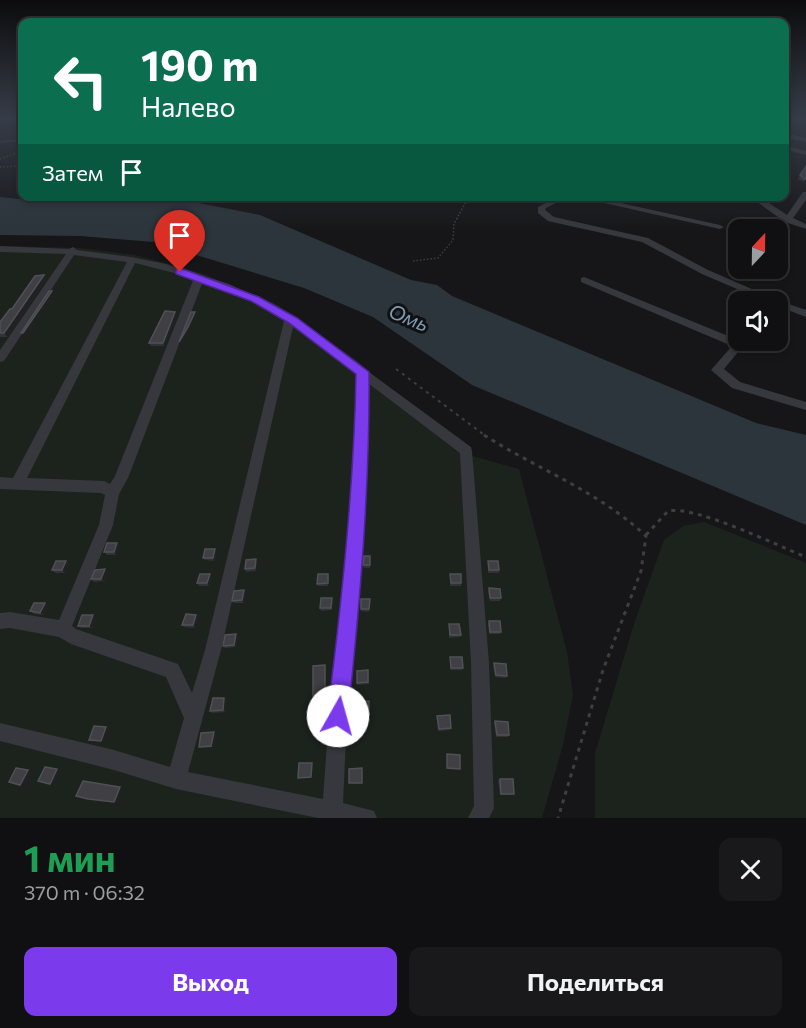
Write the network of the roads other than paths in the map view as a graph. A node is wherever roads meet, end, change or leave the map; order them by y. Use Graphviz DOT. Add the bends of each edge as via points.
graph roads {
  1 [pos="806,194"];
  2 [pos="556,201"];
  3 [pos="599,201"];
  4 [pos="760,201"];
  5 [pos="786,219"];
  6 [pos="788,220"];
  7 [pos="720,227"];
  8 [pos="806,227"];
  9 [pos="1,250"];
  10 [pos="73,250"];
  11 [pos="132,260"];
  12 [pos="199,278"];
  13 [pos="584,280"];
  14 [pos="745,291"];
  15 [pos="788,307"];
  16 [pos="806,314"];
  17 [pos="290,319"];
  18 [pos="728,338"];
  19 [pos="734,351"];
  20 [pos="0,358"];
  21 [pos="362,372"];
  22 [pos="806,406"];
  23 [pos="18,482"];
  24 [pos="0,483"];
  25 [pos="112,493"];
  26 [pos="0,621"];
  27 [pos="63,629"];
  28 [pos="194,718"];
  29 [pos="0,732"];
  30 [pos="176,779"];
  31 [pos="332,813"];
  32 [pos="367,818"];
  33 [pos="478,818"];
  1 -- 6 [label="street"];
  2 -- 14 [label="street" via="542,207 541,211 551,219 645,240"];
  3 -- 7 [label="street"];
  4 -- 5 [label="street"];
  6 -- 8 [label="street"];
  9 -- 10 [label="street"];
  10 -- 11 [label="street"];
  10 -- 20 [label="street"];
  11 -- 12 [label="street"];
  11 -- 23 [label="street"];
  12 -- 17 [label="street" via="255,299"];
  12 -- 25 [label="street"];
  13 -- 18 [label="street"];
  15 -- 16 [label="street"];
  17 -- 21 [label="street"];
  17 -- 28 [label="street"];
  19 -- 22 [label="street" via="717,370 736,385"];
  21 -- 31 [label="street" via="362,438 350,623 338,716"];
  21 -- 33 [label="street" via="466,451 480,663 484,808"];
  23 -- 24 [label="street"];
  23 -- 25 [label="street" via="104,487"];
  25 -- 27 [label="street" via="106,525"];
  26 -- 27 [label="street"];
  27 -- 28 [label="street" via="71,636 172,670"];
  28 -- 30 [label="street"];
  29 -- 30 [label="street"];
  30 -- 31 [label="street"];
  31 -- 32 [label="street"];
}
